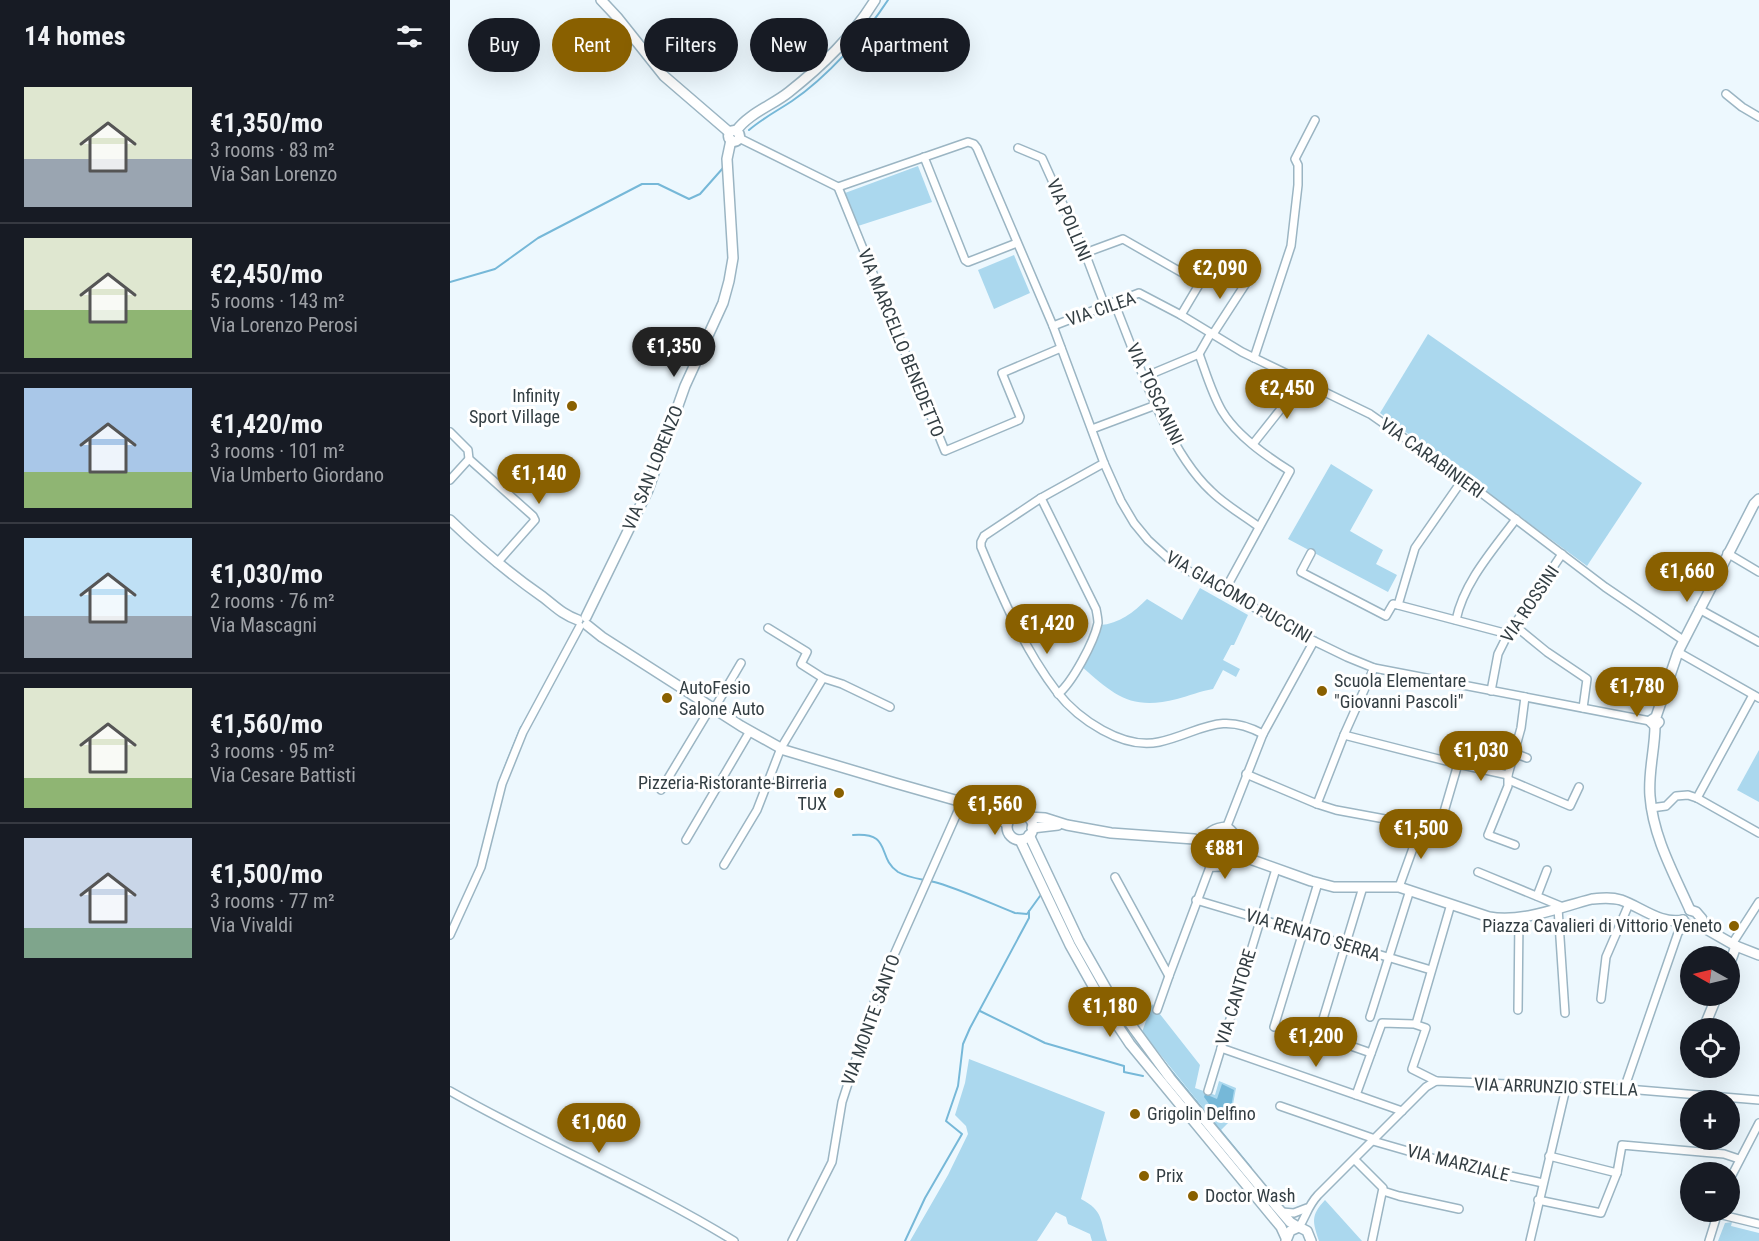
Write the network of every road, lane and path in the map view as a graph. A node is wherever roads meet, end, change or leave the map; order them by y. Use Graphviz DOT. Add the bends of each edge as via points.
graph roads {
  1 [pos="601,0"];
  2 [pos="875,0"];
  3 [pos="1726,94"];
  4 [pos="1759,117"];
  5 [pos="1315,120"];
  6 [pos="734,135"];
  7 [pos="1018,148"];
  8 [pos="924,158"];
  9 [pos="838,188"];
  10 [pos="1017,243"];
  11 [pos="1084,253"];
  12 [pos="1248,280"];
  13 [pos="1114,302"];
  14 [pos="1104,306"];
  15 [pos="1181,315"];
  16 [pos="1053,326"];
  17 [pos="1212,334"];
  18 [pos="1061,348"];
  19 [pos="1199,354"];
  20 [pos="1254,358"];
  21 [pos="1144,377"];
  22 [pos="1303,381"];
  23 [pos="1156,405"];
  24 [pos="1092,429"];
  25 [pos="450,432"];
  26 [pos="1253,444"];
  27 [pos="468,459"];
  28 [pos="1104,463"];
  29 [pos="1462,478"];
  30 [pos="450,480"];
  31 [pos="1759,490"];
  32 [pos="1041,498"];
  33 [pos="1757,501"];
  34 [pos="1516,519"];
  35 [pos="450,520"];
  36 [pos="1259,527"];
  37 [pos="1311,553"];
  38 [pos="1727,553"];
  39 [pos="1562,554"];
  40 [pos="497,563"];
  41 [pos="1759,572"];
  42 [pos="1224,590"];
  43 [pos="1398,605"];
  44 [pos="1699,609"];
  45 [pos="1456,620"];
  46 [pos="583,622"];
  47 [pos="1514,625"];
  48 [pos="768,628"];
  49 [pos="1508,634"];
  50 [pos="1683,640"];
  51 [pos="1314,641"];
  52 [pos="1759,642"];
  53 [pos="1678,652"];
  54 [pos="741,663"];
  55 [pos="1374,668"];
  56 [pos="822,678"];
  57 [pos="1491,691"];
  58 [pos="1058,694"];
  59 [pos="1756,696"];
  60 [pos="1526,697"];
  61 [pos="890,706"];
  62 [pos="712,708"];
  63 [pos="1583,708"];
  64 [pos="1654,721"];
  65 [pos="750,731"];
  66 [pos="1263,734"];
  67 [pos="1344,735"];
  68 [pos="781,748"];
  69 [pos="1514,753"];
  70 [pos="1527,758"];
  71 [pos="1458,764"];
  72 [pos="1246,774"];
  73 [pos="1509,777"];
  74 [pos="1579,787"];
  75 [pos="661,790"];
  76 [pos="1697,798"];
  77 [pos="962,802"];
  78 [pos="1317,804"];
  79 [pos="1651,808"];
  80 [pos="1018,814"];
  81 [pos="1028,817"];
  82 [pos="1007,824"];
  83 [pos="1067,825"];
  84 [pos="1227,826"];
  85 [pos="1421,826"];
  86 [pos="1031,831"];
  87 [pos="1759,833"];
  88 [pos="686,840"];
  89 [pos="1020,840"];
  90 [pos="1204,842"];
  91 [pos="1515,845"];
  92 [pos="1238,854"];
  93 [pos="724,865"];
  94 [pos="1210,867"];
  95 [pos="1276,869"];
  96 [pos="1547,870"];
  97 [pos="1478,872"];
  98 [pos="1115,877"];
  99 [pos="1318,883"];
  100 [pos="1363,887"];
  101 [pos="1399,887"];
  102 [pos="1410,890"];
  103 [pos="1537,896"];
  104 [pos="1196,900"];
  105 [pos="1759,902"];
  106 [pos="1451,904"];
  107 [pos="1629,904"];
  108 [pos="1561,907"];
  109 [pos="1690,910"];
  110 [pos="1519,917"];
  111 [pos="1260,920"];
  112 [pos="1685,923"];
  113 [pos="1701,926"];
  114 [pos="1303,933"];
  115 [pos="450,935"];
  116 [pos="1734,945"];
  117 [pos="1346,946"];
  118 [pos="1759,955"];
  119 [pos="1389,958"];
  120 [pos="1431,970"];
  121 [pos="1169,976"];
  122 [pos="1601,999"];
  123 [pos="1157,1010"];
  124 [pos="1518,1010"];
  125 [pos="1565,1013"];
  126 [pos="1370,1017"];
  127 [pos="1323,1019"];
  128 [pos="1416,1024"];
  129 [pos="1274,1027"];
  130 [pos="1305,1030"];
  131 [pos="1221,1048"];
  132 [pos="1371,1053"];
  133 [pos="1436,1081"];
  134 [pos="1566,1088"];
  135 [pos="1626,1089"];
  136 [pos="450,1091"];
  137 [pos="1208,1092"];
  138 [pos="1356,1095"];
  139 [pos="1759,1100"];
  140 [pos="1280,1106"];
  141 [pos="1402,1111"];
  142 [pos="1759,1123"];
  143 [pos="1374,1140"];
  144 [pos="1549,1156"];
  145 [pos="1739,1159"];
  146 [pos="1354,1160"];
  147 [pos="1738,1162"];
  148 [pos="1617,1173"];
  149 [pos="1543,1183"];
  150 [pos="1383,1191"];
  151 [pos="1538,1200"];
  152 [pos="1307,1208"];
  153 [pos="1459,1209"];
  154 [pos="1282,1212"];
  155 [pos="1740,1219"];
  156 [pos="1715,1222"];
  157 [pos="1759,1224"];
  158 [pos="1298,1227"];
  159 [pos="1310,1239"];
  160 [pos="1286,1240"];
  161 [pos="734,1241"];
  162 [pos="792,1241"];
  163 [pos="1372,1241"];
  164 [pos="1530,1241"];
  165 [pos="1709,1241"];
  1 -- 6 [label="street" via="664,76"];
  2 -- 6 [label="street" via="829,59 744,122"];
  3 -- 4 [label="street"];
  5 -- 20 [label="street" via="1295,159 1298,185 1291,246"];
  6 -- 9 [label="street"];
  6 -- 46 [label="street, VIA SAN LORENZO" via="727,159 733,258 723,303 685,386 648,490"];
  7 -- 11 [label="street, VIA POLLINI" via="1042,158"];
  8 -- 9 [label="street"];
  8 -- 10 [label="street, VIA GIACOMO PUCCINI" via="968,142 974,144"];
  8 -- 10 [label="street" via="965,260"];
  9 -- 18 [label="street, VIA MARCELLO BENEDETTO" via="945,451 1019,420 1002,373"];
  10 -- 16 [label="street, VIA GIACOMO PUCCINI"];
  11 -- 14 [label="street, VIA POLLINI"];
  11 -- 15 [label="street" via="1123,239 1200,283"];
  12 -- 17 [label="street"];
  13 -- 14 [label="street, VIA CILEA"];
  13 -- 15 [label="street, VIA CILEA" via="1139,293"];
  13 -- 21 [label="street, VIA TOSCANINI"];
  14 -- 16 [label="street, VIA CILEA"];
  15 -- 17 [label="street, VIA CILEA"];
  16 -- 18 [label="street, VIA GIACOMO PUCCINI"];
  17 -- 19 [label="street"];
  17 -- 20 [label="street, VIA CILEA"];
  18 -- 24 [label="street, VIA GIACOMO PUCCINI"];
  19 -- 21 [label="street"];
  19 -- 26 [label="street" via="1222,411"];
  20 -- 22 [label="street, VIA CARABINIERI"];
  21 -- 23 [label="street, VIA TOSCANINI"];
  22 -- 26 [label="street"];
  22 -- 29 [label="street, VIA CARABINIERI" via="1370,414"];
  23 -- 24 [label="street"];
  23 -- 36 [label="street, VIA TOSCANINI" via="1202,482"];
  24 -- 28 [label="street, VIA GIACOMO PUCCINI"];
  25 -- 27 [label="street" via="468,450"];
  26 -- 36 [label="street" via="1290,471"];
  27 -- 30 [label="street"];
  27 -- 40 [label="street" via="535,520"];
  28 -- 32 [label="street"];
  28 -- 42 [label="street, VIA GIACOMO PUCCINI" via="1121,501 1148,540 1172,561"];
  29 -- 34 [label="street, VIA CARABINIERI"];
  29 -- 43 [label="street" via="1415,548"];
  31 -- 33 [label="street"];
  32 -- 58 [label="street" via="1096,609 1098,621 1085,653 1065,689"];
  32 -- 58 [label="street" via="984,536 981,545 1014,621"];
  33 -- 38 [label="street"];
  34 -- 39 [label="street, VIA CARABINIERI"];
  34 -- 45 [label="street" via="1473,579"];
  35 -- 40 [label="street"];
  36 -- 42 [label="street"];
  37 -- 43 [label="street" via="1301,572 1386,616 1393,604"];
  38 -- 41 [label="street"];
  38 -- 44 [label="street"];
  39 -- 47 [label="street, VIA ROSSINI"];
  39 -- 50 [label="street, VIA CARABINIERI"];
  40 -- 46 [label="street" via="561,613"];
  42 -- 51 [label="street, VIA GIACOMO PUCCINI"];
  43 -- 45 [label="street"];
  44 -- 50 [label="street"];
  44 -- 52 [label="street"];
  45 -- 49 [label="street"];
  46 -- 62 [label="street"];
  46 -- 115 [label="street" via="523,732 502,784 481,867"];
  47 -- 49 [label="street, VIA ROSSINI"];
  47 -- 63 [label="street" via="1587,679"];
  48 -- 56 [label="street" via="807,652 801,664"];
  49 -- 57 [label="street, VIA ROSSINI" via="1498,654"];
  50 -- 53 [label="street"];
  51 -- 55 [label="street, VIA GIACOMO PUCCINI"];
  51 -- 66 [label="street"];
  53 -- 59 [label="street"];
  53 -- 64 [label="street"];
  54 -- 62 [label="street"];
  55 -- 57 [label="street, VIA GIACOMO PUCCINI"];
  55 -- 67 [label="street"];
  56 -- 61 [label="street"];
  56 -- 68 [label="street"];
  57 -- 60 [label="street, VIA GIACOMO PUCCINI"];
  58 -- 66 [label="street" via="1101,731 1133,742 1156,743 1220,723 1245,726"];
  59 -- 76 [label="street"];
  60 -- 63 [label="street, VIA GIACOMO PUCCINI"];
  60 -- 69 [label="street"];
  62 -- 65 [label="street"];
  62 -- 75 [label="street"];
  63 -- 64 [label="street, VIA GIACOMO PUCCINI"];
  64 -- 79 [label="street"];
  65 -- 68 [label="street"];
  65 -- 88 [label="street"];
  66 -- 72 [label="street"];
  67 -- 71 [label="street"];
  67 -- 78 [label="street"];
  68 -- 77 [label="street"];
  68 -- 93 [label="street" via="758,810"];
  69 -- 70 [label="street"];
  69 -- 73 [label="street"];
  71 -- 73 [label="street"];
  71 -- 85 [label="street" via="1439,829"];
  72 -- 78 [label="street"];
  72 -- 84 [label="street"];
  73 -- 74 [label="street" via="1570,806"];
  73 -- 91 [label="street" via="1488,835"];
  76 -- 79 [label="street" via="1677,796 1666,806"];
  76 -- 87 [label="street"];
  77 -- 80 [label="street"];
  77 -- 82 [label="street"];
  77 -- 162 [label="street, VIA MONTE SANTO" via="878,991 842,1102 832,1162"];
  78 -- 85 [label="street"];
  79 -- 109 [label="street"];
  80 -- 81 [label="street"];
  80 -- 82 [label="street"];
  81 -- 83 [label="street"];
  81 -- 86 [label="street"];
  82 -- 89 [label="street" via="1010,835"];
  83 -- 86 [label="street"];
  83 -- 90 [label="street"];
  84 -- 90 [label="street" via="1212,830"];
  84 -- 92 [label="street" via="1240,842"];
  85 -- 101 [label="street"];
  86 -- 89 [label="street"];
  86 -- 154 [label="street" via="1079,941 1112,999 1170,1078"];
  89 -- 160 [label="street" via="1070,945 1107,1010 1281,1227"];
  90 -- 92 [label="street"];
  90 -- 94 [label="street" via="1203,852"];
  92 -- 94 [label="street" via="1230,865"];
  92 -- 95 [label="street"];
  94 -- 104 [label="street"];
  95 -- 99 [label="street"];
  95 -- 111 [label="street, VIA CANTORE"];
  96 -- 103 [label="street"];
  97 -- 103 [label="street"];
  98 -- 121 [label="street"];
  99 -- 100 [label="street"];
  99 -- 114 [label="street"];
  100 -- 101 [label="street"];
  100 -- 117 [label="street"];
  101 -- 102 [label="street"];
  102 -- 106 [label="street"];
  102 -- 119 [label="street"];
  103 -- 108 [label="street"];
  104 -- 111 [label="street, VIA RENATO SERRA"];
  104 -- 121 [label="street"];
  105 -- 116 [label="street"];
  106 -- 110 [label="street" via="1489,917"];
  106 -- 120 [label="street"];
  107 -- 108 [label="street" via="1606,897"];
  107 -- 112 [label="street"];
  107 -- 122 [label="street" via="1606,957"];
  108 -- 110 [label="street"];
  108 -- 125 [label="street"];
  109 -- 112 [label="street" via="1685,912"];
  109 -- 113 [label="street" via="1702,919"];
  110 -- 124 [label="street"];
  111 -- 114 [label="street, VIA RENATO SERRA"];
  111 -- 131 [label="street, VIA CANTORE"];
  112 -- 113 [label="street"];
  112 -- 135 [label="street" via="1678,933"];
  113 -- 116 [label="street"];
  114 -- 117 [label="street, VIA RENATO SERRA"];
  114 -- 129 [label="street"];
  116 -- 118 [label="street"];
  117 -- 119 [label="street, VIA RENATO SERRA"];
  117 -- 127 [label="street"];
  119 -- 120 [label="street, VIA RENATO SERRA"];
  119 -- 126 [label="street"];
  120 -- 128 [label="street"];
  121 -- 123 [label="street"];
  128 -- 132 [label="street" via="1382,1023"];
  128 -- 133 [label="street" via="1426,1028 1412,1070"];
  130 -- 132 [label="street"];
  131 -- 137 [label="street, VIA CANTORE"];
  131 -- 138 [label="street"];
  132 -- 138 [label="street"];
  133 -- 134 [label="street, VIA ARRUNZIO STELLA"];
  133 -- 141 [label="street"];
  134 -- 135 [label="street, VIA ARRUNZIO STELLA"];
  134 -- 144 [label="street"];
  135 -- 139 [label="street, VIA ARRUNZIO STELLA"];
  136 -- 161 [label="street"];
  138 -- 141 [label="street"];
  140 -- 143 [label="street"];
  141 -- 143 [label="street"];
  142 -- 145 [label="street"];
  143 -- 146 [label="street"];
  143 -- 149 [label="street, VIA MARZIALE" via="1446,1162"];
  144 -- 148 [label="street"];
  144 -- 149 [label="street"];
  145 -- 147 [label="street"];
  145 -- 148 [label="street" via="1724,1154 1622,1145"];
  146 -- 150 [label="street"];
  146 -- 152 [label="street"];
  148 -- 151 [label="street" via="1601,1213"];
  149 -- 151 [label="street"];
  150 -- 153 [label="street"];
  150 -- 163 [label="street"];
  151 -- 164 [label="street"];
  152 -- 154 [label="street"];
  152 -- 158 [label="street"];
  152 -- 159 [label="street"];
  154 -- 158 [label="street"];
  155 -- 157 [label="street"];
  156 -- 165 [label="street"];
  158 -- 159 [label="street" via="1305,1229"];
  158 -- 160 [label="street" via="1290,1231"];
}
